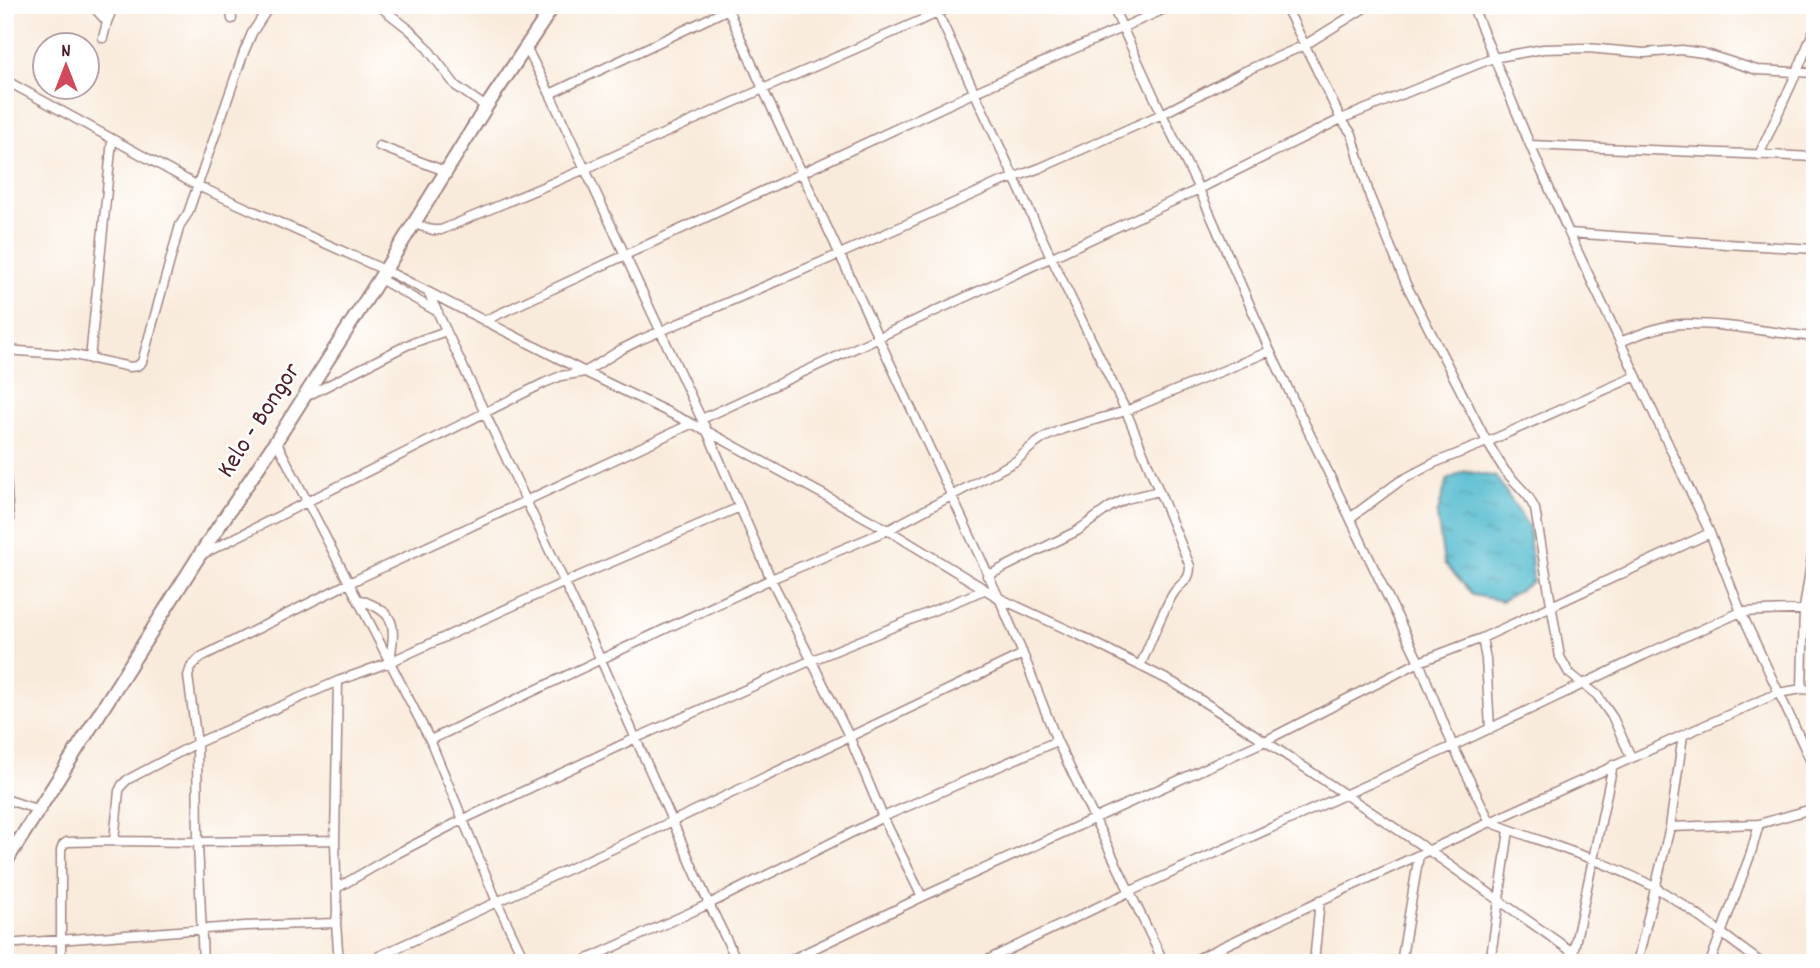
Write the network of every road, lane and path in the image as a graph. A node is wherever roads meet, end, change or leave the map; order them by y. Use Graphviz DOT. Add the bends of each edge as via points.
graph roads {
  1 [pos="92,5"];
  2 [pos="114,5"];
  3 [pos="230,5"];
  4 [pos="270,5"];
  5 [pos="378,5"];
  6 [pos="390,5"];
  7 [pos="554,5"];
  8 [pos="737,5"];
  9 [pos="956,5"];
  10 [pos="1112,5"];
  11 [pos="1174,5"];
  12 [pos="1285,5"];
  13 [pos="1369,5"];
  14 [pos="1472,5"];
  15 [pos="727,7"];
  16 [pos="935,10"];
  17 [pos="232,19"];
  18 [pos="396,19"];
  19 [pos="107,22"];
  20 [pos="1815,27"];
  21 [pos="1123,28"];
  22 [pos="103,38"];
  23 [pos="1305,45"];
  24 [pos="525,46"];
  25 [pos="1493,58"];
  26 [pos="1797,72"];
  27 [pos="1815,74"];
  28 [pos="5,80"];
  29 [pos="763,89"];
  30 [pos="975,92"];
  31 [pos="550,94"];
  32 [pos="486,107"];
  33 [pos="1162,114"];
  34 [pos="1341,119"];
  35 [pos="112,140"];
  36 [pos="1530,145"];
  37 [pos="379,146"];
  38 [pos="1759,155"];
  39 [pos="1815,157"];
  40 [pos="585,169"];
  41 [pos="446,171"];
  42 [pos="802,173"];
  43 [pos="1015,177"];
  44 [pos="198,186"];
  45 [pos="1199,189"];
  46 [pos="414,225"];
  47 [pos="1569,233"];
  48 [pos="1815,249"];
  49 [pos="840,254"];
  50 [pos="625,255"];
  51 [pos="1051,257"];
  52 [pos="382,275"];
  53 [pos="427,292"];
  54 [pos="438,312"];
  55 [pos="484,321"];
  56 [pos="446,331"];
  57 [pos="661,332"];
  58 [pos="878,337"];
  59 [pos="1815,337"];
  60 [pos="1620,342"];
  61 [pos="5,350"];
  62 [pos="1270,351"];
  63 [pos="90,359"];
  64 [pos="585,372"];
  65 [pos="1636,376"];
  66 [pos="304,397"];
  67 [pos="1126,411"];
  68 [pos="485,414"];
  69 [pos="702,419"];
  70 [pos="691,424"];
  71 [pos="707,431"];
  72 [pos="276,441"];
  73 [pos="1487,442"];
  74 [pos="5,462"];
  75 [pos="6,484"];
  76 [pos="1159,491"];
  77 [pos="951,497"];
  78 [pos="526,501"];
  79 [pos="307,502"];
  80 [pos="740,507"];
  81 [pos="1350,517"];
  82 [pos="9,520"];
  83 [pos="888,530"];
  84 [pos="1710,533"];
  85 [pos="1815,538"];
  86 [pos="198,556"];
  87 [pos="987,576"];
  88 [pos="771,579"];
  89 [pos="349,583"];
  90 [pos="563,583"];
  91 [pos="984,590"];
  92 [pos="999,598"];
  93 [pos="358,599"];
  94 [pos="1551,606"];
  95 [pos="1804,608"];
  96 [pos="1815,609"];
  97 [pos="1741,612"];
  98 [pos="1482,638"];
  99 [pos="1023,654"];
  100 [pos="601,660"];
  101 [pos="810,661"];
  102 [pos="390,662"];
  103 [pos="1419,662"];
  104 [pos="1140,666"];
  105 [pos="338,681"];
  106 [pos="1582,685"];
  107 [pos="1802,690"];
  108 [pos="1815,690"];
  109 [pos="1778,693"];
  110 [pos="1490,729"];
  111 [pos="1683,735"];
  112 [pos="849,736"];
  113 [pos="636,738"];
  114 [pos="430,740"];
  115 [pos="1057,741"];
  116 [pos="1265,741"];
  117 [pos="197,743"];
  118 [pos="1453,746"];
  119 [pos="1632,757"];
  120 [pos="1613,765"];
  121 [pos="1815,770"];
  122 [pos="1344,795"];
  123 [pos="5,799"];
  124 [pos="1815,808"];
  125 [pos="39,810"];
  126 [pos="883,817"];
  127 [pos="1095,818"];
  128 [pos="462,820"];
  129 [pos="673,821"];
  130 [pos="1490,822"];
  131 [pos="1759,824"];
  132 [pos="1670,827"];
  133 [pos="1509,830"];
  134 [pos="335,840"];
  135 [pos="114,841"];
  136 [pos="198,842"];
  137 [pos="1428,850"];
  138 [pos="1419,855"];
  139 [pos="1595,859"];
  140 [pos="5,863"];
  141 [pos="337,888"];
  142 [pos="1656,888"];
  143 [pos="1131,891"];
  144 [pos="922,897"];
  145 [pos="1320,900"];
  146 [pos="1500,901"];
  147 [pos="497,902"];
  148 [pos="709,904"];
  149 [pos="336,923"];
  150 [pos="201,930"];
  151 [pos="1723,933"];
  152 [pos="61,940"];
  153 [pos="5,944"];
  154 [pos="1573,952"];
  155 [pos="61,963"];
  156 [pos="203,963"];
  157 [pos="339,963"];
  158 [pos="364,963"];
  159 [pos="526,963"];
  160 [pos="579,963"];
  161 [pos="738,963"];
  162 [pos="784,963"];
  163 [pos="981,963"];
  164 [pos="1164,963"];
  165 [pos="1188,963"];
  166 [pos="1314,963"];
  167 [pos="1401,963"];
  168 [pos="1490,963"];
  169 [pos="1571,963"];
  170 [pos="1588,963"];
  171 [pos="1637,963"];
  172 [pos="1710,963"];
  173 [pos="1762,963"];
  1 -- 19 [label="street"];
  2 -- 19 [label="street"];
  3 -- 17 [label="street"];
  4 -- 44 [label="street" via="236,70"];
  5 -- 18 [label="street"];
  6 -- 18 [label="street"];
  7 -- 24 [label="highway, Kelo - Bongor"];
  8 -- 15 [label="street"];
  9 -- 16 [label="street"];
  10 -- 21 [label="street"];
  11 -- 21 [label="street"];
  12 -- 23 [label="street"];
  13 -- 23 [label="street"];
  14 -- 25 [label="street"];
  15 -- 29 [label="street"];
  15 -- 31 [label="street"];
  16 -- 29 [label="street"];
  16 -- 30 [label="street"];
  18 -- 32 [label="street" via="424,44 456,86"];
  19 -- 22 [label="street"];
  20 -- 26 [label="street"];
  21 -- 30 [label="street"];
  21 -- 33 [label="street"];
  23 -- 33 [label="street"];
  23 -- 34 [label="street"];
  24 -- 31 [label="street"];
  24 -- 32 [label="highway, Kelo - Bongor"];
  25 -- 26 [label="street" via="1543,49 1682,50 1757,70"];
  25 -- 34 [label="street"];
  25 -- 36 [label="street"];
  26 -- 27 [label="street"];
  26 -- 38 [label="street"];
  28 -- 35 [label="street"];
  29 -- 40 [label="street"];
  29 -- 42 [label="street"];
  30 -- 42 [label="street"];
  30 -- 43 [label="street"];
  31 -- 40 [label="street"];
  32 -- 41 [label="highway, Kelo - Bongor"];
  33 -- 43 [label="street"];
  33 -- 45 [label="street"];
  34 -- 45 [label="street"];
  34 -- 73 [label="street" via="1352,134 1370,197 1406,284"];
  35 -- 44 [label="street"];
  35 -- 63 [label="street"];
  36 -- 38 [label="street"];
  36 -- 47 [label="street"];
  37 -- 41 [label="street"];
  38 -- 39 [label="street"];
  40 -- 46 [label="street" via="442,230"];
  40 -- 50 [label="street"];
  41 -- 46 [label="highway, Kelo - Bongor"];
  42 -- 49 [label="street"];
  42 -- 50 [label="street"];
  43 -- 49 [label="street"];
  43 -- 51 [label="street"];
  44 -- 52 [label="street"];
  44 -- 63 [label="street" via="180,225 142,362 130,367"];
  45 -- 51 [label="street"];
  45 -- 62 [label="street"];
  46 -- 52 [label="highway, Kelo - Bongor"];
  47 -- 48 [label="street"];
  47 -- 60 [label="street"];
  49 -- 57 [label="street"];
  49 -- 58 [label="street"];
  50 -- 55 [label="street"];
  50 -- 57 [label="street"];
  51 -- 58 [label="street"];
  51 -- 67 [label="street"];
  52 -- 53 [label="street"];
  52 -- 54 [label="street"];
  52 -- 66 [label="highway, Kelo - Bongor"];
  53 -- 54 [label="street"];
  53 -- 55 [label="street"];
  54 -- 56 [label="street"];
  55 -- 64 [label="street"];
  56 -- 66 [label="street" via="407,345"];
  56 -- 68 [label="street"];
  57 -- 64 [label="street"];
  57 -- 69 [label="street"];
  58 -- 69 [label="street"];
  58 -- 77 [label="street"];
  59 -- 60 [label="street" via="1681,324"];
  60 -- 65 [label="street"];
  61 -- 63 [label="street"];
  62 -- 67 [label="street"];
  62 -- 81 [label="street"];
  64 -- 68 [label="street" via="544,383"];
  64 -- 70 [label="street"];
  65 -- 73 [label="street"];
  65 -- 84 [label="street"];
  66 -- 72 [label="highway, Kelo - Bongor"];
  67 -- 76 [label="street"];
  67 -- 77 [label="street" via="1045,438 1016,461"];
  68 -- 78 [label="street"];
  68 -- 79 [label="street"];
  69 -- 71 [label="street"];
  70 -- 71 [label="street"];
  70 -- 78 [label="street"];
  71 -- 80 [label="street"];
  71 -- 83 [label="street"];
  72 -- 79 [label="street"];
  72 -- 86 [label="highway, Kelo - Bongor"];
  73 -- 81 [label="street" via="1400,481"];
  73 -- 94 [label="street" via="1535,509"];
  74 -- 75 [label="street"];
  75 -- 82 [label="street"];
  76 -- 87 [label="street" via="1126,499 1077,531"];
  76 -- 104 [label="street" via="1190,575 1173,594"];
  77 -- 83 [label="street"];
  77 -- 87 [label="street"];
  78 -- 89 [label="street"];
  78 -- 90 [label="street"];
  79 -- 86 [label="street"];
  79 -- 89 [label="street"];
  80 -- 88 [label="street"];
  80 -- 90 [label="street"];
  81 -- 103 [label="street"];
  83 -- 88 [label="street"];
  83 -- 91 [label="street"];
  84 -- 94 [label="street"];
  84 -- 97 [label="street"];
  85 -- 95 [label="street"];
  86 -- 125 [label="highway, Kelo - Bongor"];
  87 -- 92 [label="street"];
  88 -- 100 [label="street"];
  88 -- 101 [label="street"];
  89 -- 93 [label="street"];
  89 -- 117 [label="street" via="201,657 191,667 188,685"];
  90 -- 100 [label="street"];
  90 -- 102 [label="street"];
  91 -- 92 [label="street"];
  91 -- 101 [label="street"];
  92 -- 99 [label="street"];
  92 -- 104 [label="street"];
  93 -- 102 [label="street"];
  93 -- 102 [label="street" via="389,617 394,629"];
  94 -- 98 [label="street"];
  94 -- 106 [label="street" via="1560,657"];
  95 -- 96 [label="street"];
  95 -- 97 [label="street"];
  95 -- 107 [label="street"];
  97 -- 106 [label="street"];
  97 -- 109 [label="street"];
  98 -- 103 [label="street"];
  98 -- 110 [label="street"];
  99 -- 112 [label="street"];
  99 -- 115 [label="street"];
  100 -- 113 [label="street"];
  100 -- 114 [label="street"];
  101 -- 112 [label="street"];
  101 -- 113 [label="street"];
  102 -- 105 [label="street"];
  102 -- 114 [label="street"];
  103 -- 116 [label="street"];
  103 -- 118 [label="street"];
  104 -- 116 [label="street"];
  105 -- 117 [label="street"];
  105 -- 134 [label="street"];
  106 -- 110 [label="street"];
  106 -- 119 [label="street" via="1597,695 1613,718"];
  107 -- 108 [label="street"];
  107 -- 109 [label="street"];
  109 -- 111 [label="street"];
  109 -- 121 [label="street"];
  110 -- 118 [label="street"];
  111 -- 119 [label="street"];
  111 -- 132 [label="street"];
  112 -- 126 [label="street"];
  112 -- 129 [label="street"];
  113 -- 128 [label="street"];
  113 -- 129 [label="street"];
  114 -- 128 [label="street"];
  115 -- 126 [label="street"];
  115 -- 127 [label="street"];
  116 -- 122 [label="street"];
  116 -- 127 [label="street"];
  117 -- 135 [label="street" via="122,785"];
  117 -- 136 [label="street"];
  118 -- 122 [label="street"];
  118 -- 130 [label="street"];
  119 -- 120 [label="street"];
  120 -- 130 [label="street"];
  120 -- 139 [label="street"];
  122 -- 137 [label="street"];
  122 -- 143 [label="street"];
  123 -- 125 [label="street"];
  124 -- 131 [label="street"];
  125 -- 140 [label="highway, Kelo - Bongor"];
  126 -- 144 [label="street"];
  126 -- 148 [label="street"];
  127 -- 143 [label="street"];
  127 -- 144 [label="street"];
  128 -- 141 [label="street"];
  128 -- 147 [label="street"];
  129 -- 147 [label="street"];
  129 -- 148 [label="street"];
  130 -- 133 [label="street"];
  130 -- 137 [label="street"];
  131 -- 132 [label="street"];
  131 -- 151 [label="street"];
  132 -- 142 [label="street"];
  133 -- 139 [label="street"];
  133 -- 146 [label="street"];
  134 -- 136 [label="street"];
  134 -- 141 [label="street"];
  135 -- 136 [label="street"];
  135 -- 152 [label="street" via="63,845"];
  136 -- 150 [label="street"];
  137 -- 138 [label="street"];
  137 -- 146 [label="street"];
  138 -- 145 [label="street"];
  138 -- 167 [label="street"];
  139 -- 142 [label="street"];
  139 -- 154 [label="street"];
  141 -- 149 [label="street"];
  142 -- 151 [label="street"];
  142 -- 171 [label="street"];
  143 -- 163 [label="street"];
  143 -- 164 [label="street"];
  144 -- 162 [label="street"];
  145 -- 165 [label="street"];
  145 -- 166 [label="street"];
  146 -- 154 [label="street"];
  146 -- 168 [label="street"];
  147 -- 158 [label="street"];
  147 -- 159 [label="street"];
  148 -- 160 [label="street"];
  148 -- 161 [label="street"];
  149 -- 150 [label="street"];
  149 -- 157 [label="street"];
  150 -- 152 [label="street"];
  150 -- 156 [label="street"];
  151 -- 172 [label="street"];
  151 -- 173 [label="street"];
  152 -- 153 [label="street"];
  152 -- 155 [label="street"];
  154 -- 169 [label="street"];
  154 -- 170 [label="street"];
}
